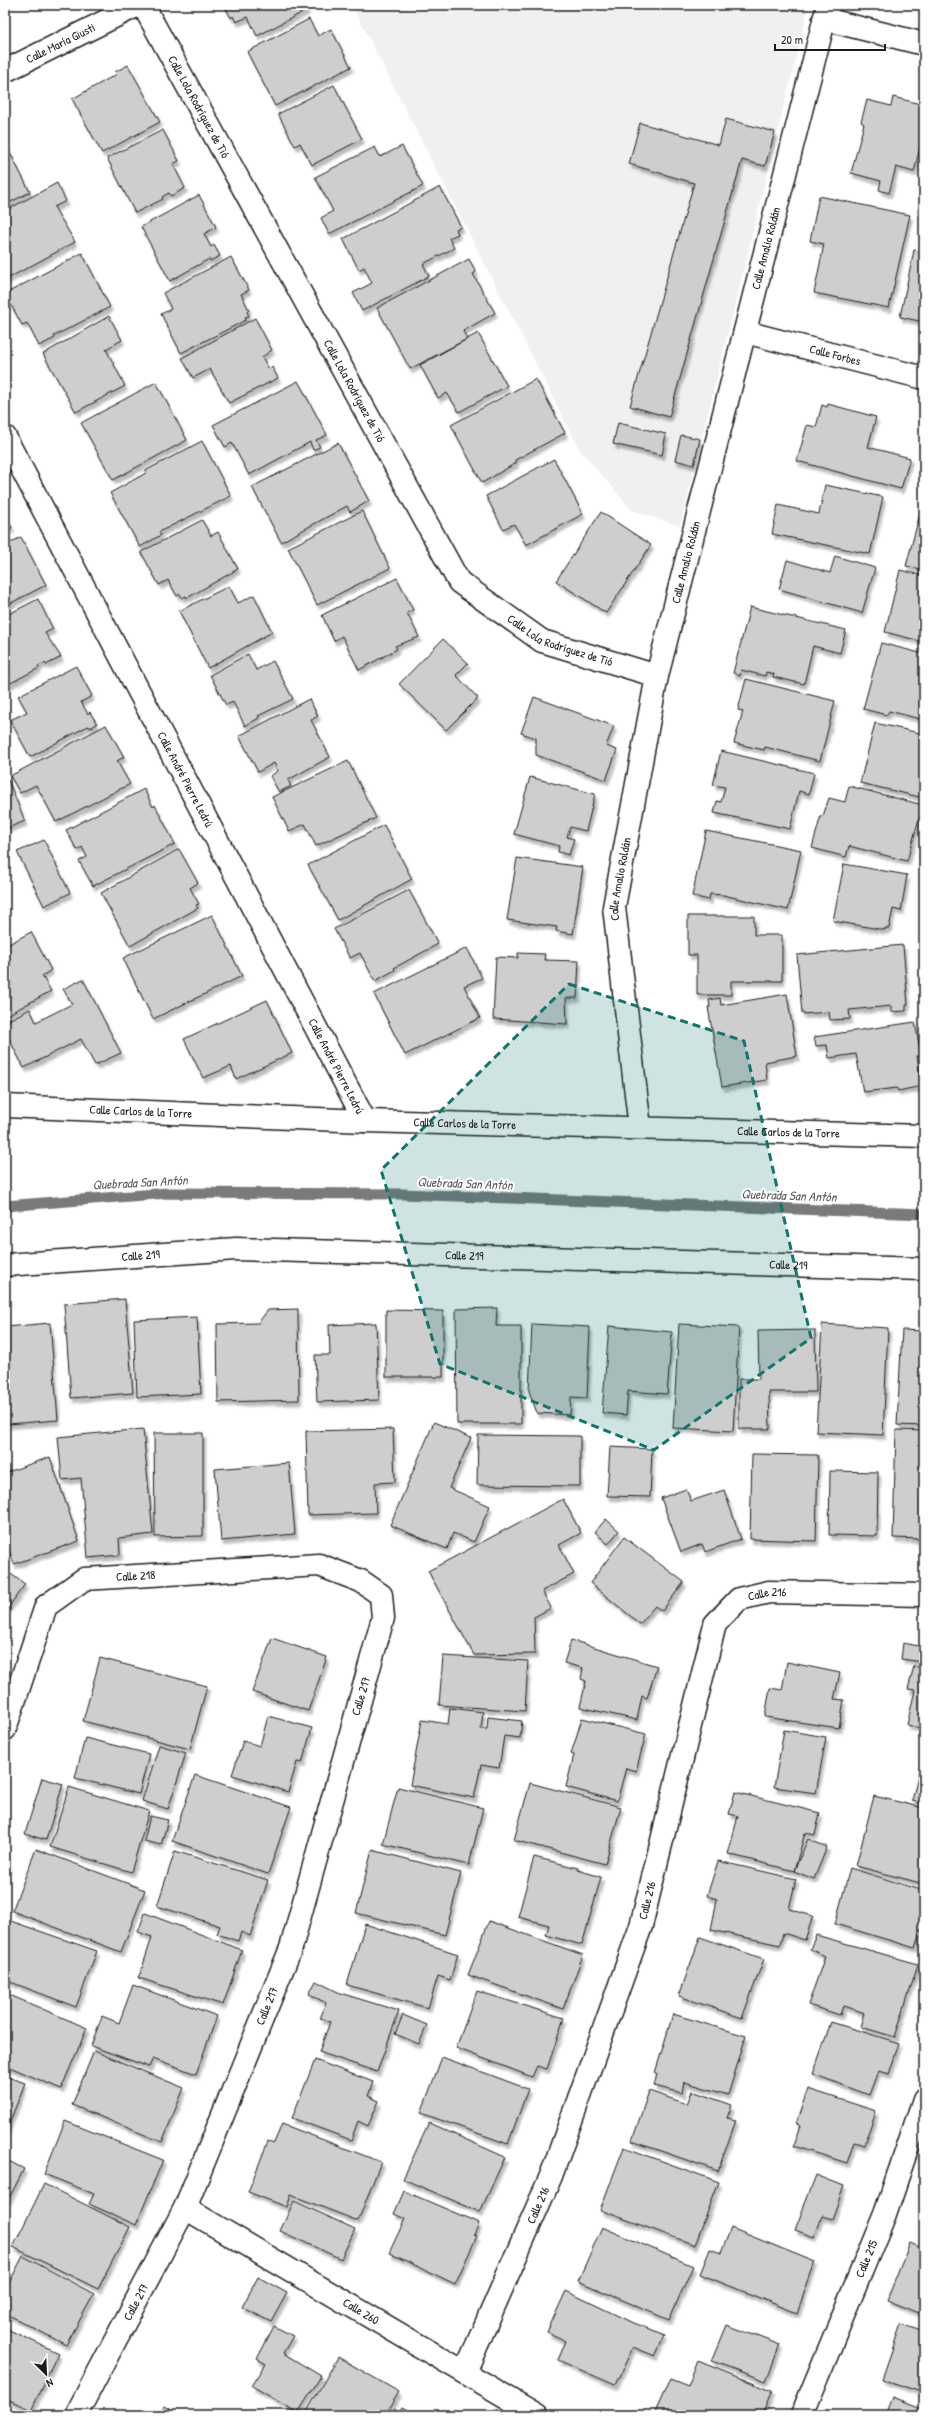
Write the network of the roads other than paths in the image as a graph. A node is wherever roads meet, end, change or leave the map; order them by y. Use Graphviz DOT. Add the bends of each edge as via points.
graph roads {
  1 [pos="138,5"];
  2 [pos="143,5"];
  3 [pos="826,12"];
  4 [pos="924,44"];
  5 [pos="5,71"];
  6 [pos="745,332"];
  7 [pos="924,378"];
  8 [pos="5,437"];
  9 [pos="656,676"];
  10 [pos="5,1106"];
  11 [pos="365,1121"];
  12 [pos="640,1128"];
  13 [pos="924,1136"];
  14 [pos="5,1265"];
  15 [pos="924,1269"];
  16 [pos="361,1581"];
  17 [pos="924,1595"];
  18 [pos="5,1730"];
  19 [pos="924,2099"];
  20 [pos="185,2208"];
  21 [pos="465,2372"];
  22 [pos="76,2415"];
  23 [pos="537,2415"];
  24 [pos="802,2415"];
  1 -- 5 [label="street, Calle María Giusti"];
  2 -- 9 [label="street, Calle Lola Rodríguez de Tió" via="459,582 542,641"];
  3 -- 4 [label="street"];
  3 -- 6 [label="street, Calle Amalio Roldán"];
  6 -- 7 [label="street, Calle Forbes"];
  6 -- 9 [label="street, Calle Amalio Roldán"];
  8 -- 11 [label="street, Calle André Pierre Ledrú"];
  9 -- 12 [label="street, Calle Amalio Roldán" via="614,907"];
  10 -- 11 [label="street, Calle Carlos de la Torre"];
  11 -- 12 [label="street, Calle Carlos de la Torre"];
  12 -- 13 [label="street, Calle Carlos de la Torre"];
  14 -- 15 [label="street, Calle 219" via="236,1249"];
  16 -- 18 [label="street, Calle 218" via="319,1565 84,1579 46,1606"];
  16 -- 20 [label="street, Calle 217" via="381,1595 383,1618 293,1941"];
  17 -- 21 [label="street, Calle 216" via="769,1592 739,1599 715,1624 641,1926 551,2176"];
  19 -- 24 [label="street, Calle 215" via="885,2214"];
  20 -- 21 [label="street, Calle 260"];
  20 -- 22 [label="street, Calle 217"];
  21 -- 23 [label="street, Calle 260"];
}
